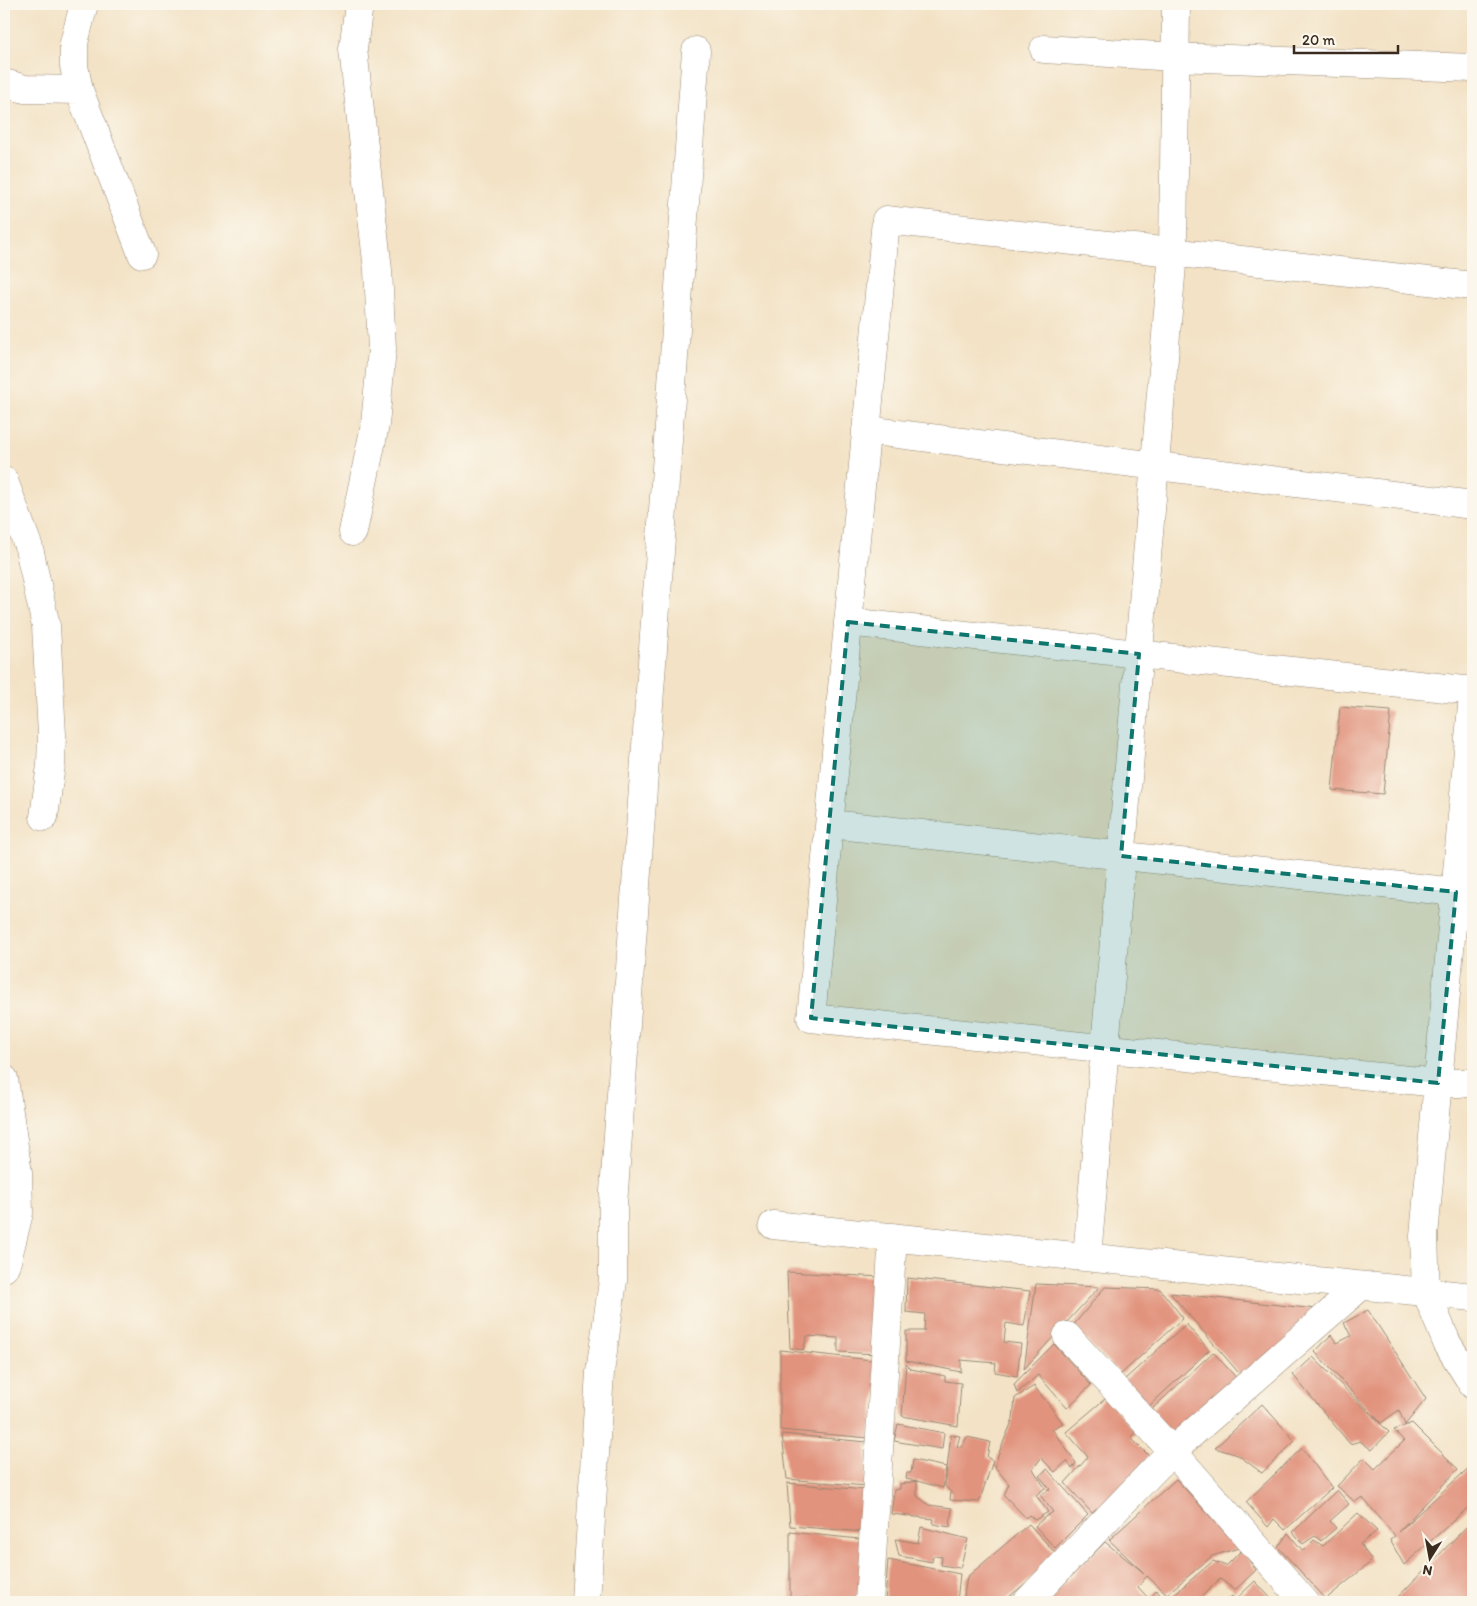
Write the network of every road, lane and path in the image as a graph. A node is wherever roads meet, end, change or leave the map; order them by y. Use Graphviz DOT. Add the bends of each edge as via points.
graph roads {
  1 [pos="84,4"];
  2 [pos="359,4"];
  3 [pos="1176,4"];
  4 [pos="1044,49"];
  5 [pos="696,51"];
  6 [pos="1175,57"];
  7 [pos="1473,68"];
  8 [pos="4,83"];
  9 [pos="79,90"];
  10 [pos="1173,253"];
  11 [pos="142,254"];
  12 [pos="1473,286"];
  13 [pos="866,430"];
  14 [pos="1155,466"];
  15 [pos="4,481"];
  16 [pos="1473,505"];
  17 [pos="353,532"];
  18 [pos="848,622"];
  19 [pos="1139,654"];
  20 [pos="1473,691"];
  21 [pos="1473,695"];
  22 [pos="44,817"];
  23 [pos="830,824"];
  24 [pos="1121,856"];
  25 [pos="1456,892"];
  26 [pos="1105,1048"];
  27 [pos="4,1079"];
  28 [pos="1438,1083"];
  29 [pos="1473,1083"];
  30 [pos="774,1225"];
  31 [pos="893,1237"];
  32 [pos="1086,1257"];
  33 [pos="4,1268"];
  34 [pos="1362,1286"];
  35 [pos="1426,1292"];
  36 [pos="1473,1297"];
  37 [pos="1067,1336"];
  38 [pos="1473,1385"];
  39 [pos="1172,1451"];
  40 [pos="586,1602"];
  41 [pos="869,1602"];
  42 [pos="1027,1602"];
  43 [pos="1306,1602"];
  1 -- 9 [label="street" via="74,43"];
  2 -- 17 [label="street" via="353,49 378,270 382,349 375,425"];
  3 -- 6 [label="street"];
  4 -- 6 [label="street"];
  5 -- 40 [label="street" via="613,1205 613,1282 600,1372"];
  6 -- 7 [label="street"];
  6 -- 10 [label="street"];
  8 -- 9 [label="street" via="25,89"];
  9 -- 11 [label="street"];
  10 -- 12 [label="street"];
  10 -- 13 [label="street" via="886,220"];
  10 -- 14 [label="street"];
  13 -- 14 [label="street"];
  13 -- 18 [label="street"];
  14 -- 16 [label="street"];
  14 -- 19 [label="street"];
  15 -- 22 [label="street" via="29,548 46,626 52,735"];
  18 -- 19 [label="street"];
  18 -- 23 [label="street"];
  19 -- 20 [label="street"];
  19 -- 24 [label="street"];
  21 -- 25 [label="street"];
  23 -- 24 [label="street"];
  23 -- 26 [label="street" via="811,1018"];
  24 -- 25 [label="street"];
  24 -- 26 [label="street"];
  25 -- 28 [label="street"];
  26 -- 28 [label="street"];
  26 -- 32 [label="street"];
  27 -- 33 [label="street" via="18,1173 19,1213"];
  28 -- 29 [label="street"];
  28 -- 35 [label="street" via="1424,1236"];
  30 -- 31 [label="street"];
  31 -- 32 [label="street"];
  31 -- 41 [label="street"];
  32 -- 34 [label="street"];
  34 -- 35 [label="street"];
  34 -- 39 [label="street"];
  35 -- 36 [label="street"];
  35 -- 38 [label="street" via="1447,1343"];
  37 -- 39 [label="street"];
  39 -- 42 [label="street"];
  39 -- 43 [label="street"];
}
